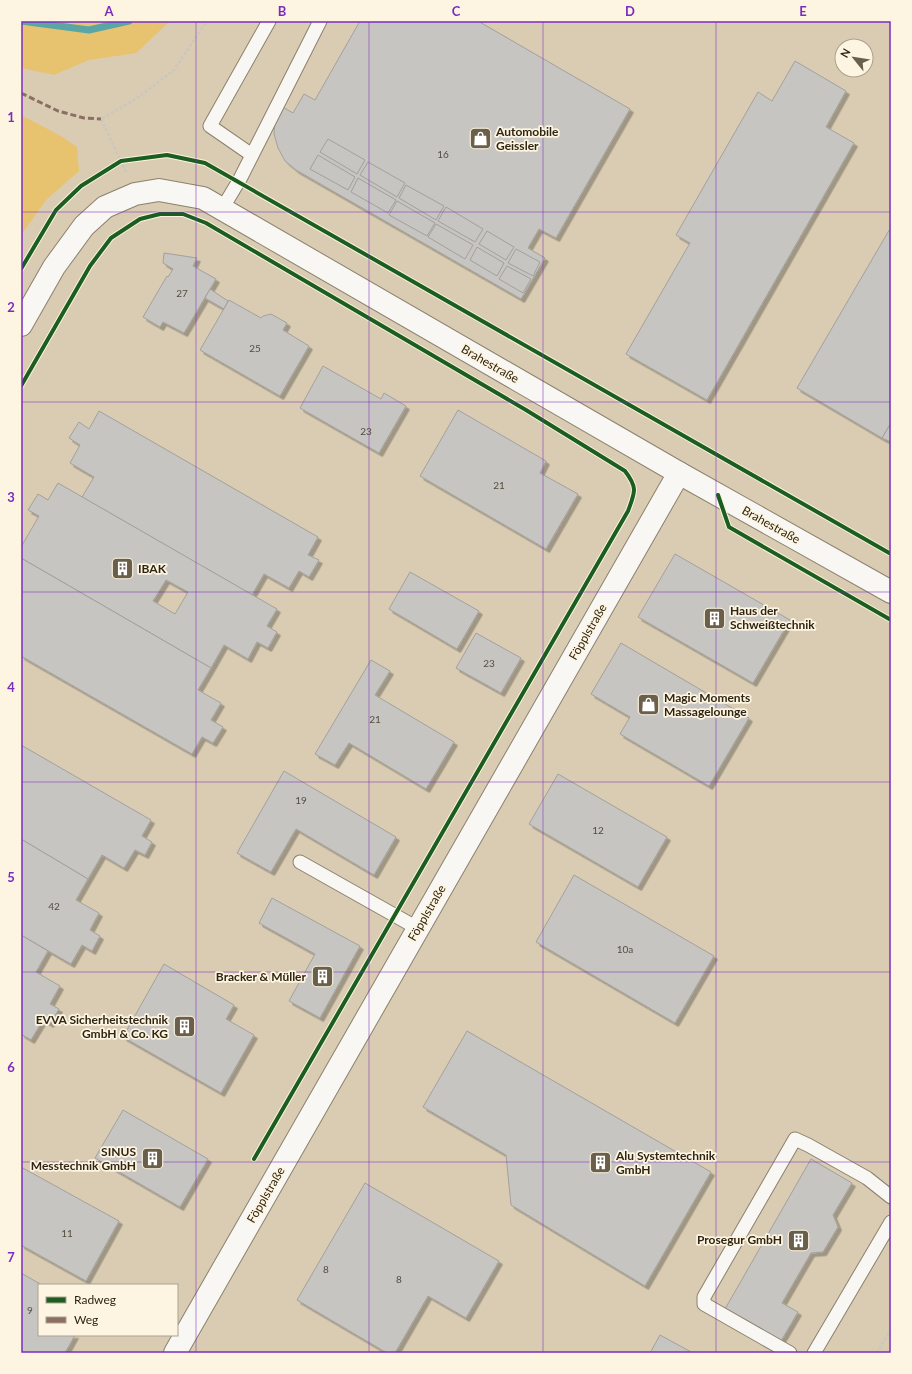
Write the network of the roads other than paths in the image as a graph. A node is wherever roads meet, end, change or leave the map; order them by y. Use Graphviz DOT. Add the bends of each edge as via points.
graph roads {
  1 [pos="269,21"];
  2 [pos="320,21"];
  3 [pos="252,156"];
  4 [pos="222,209"];
  5 [pos="21,325"];
  6 [pos="679,474"];
  7 [pos="891,592"];
  8 [pos="300,862"];
  9 [pos="419,928"];
  10 [pos="891,1197"];
  11 [pos="891,1222"];
  12 [pos="175,1353"];
  13 [pos="790,1353"];
  14 [pos="814,1353"];
  1 -- 3 [label="lane" via="210,126"];
  2 -- 3 [label="lane"];
  3 -- 4 [label="lane"];
  4 -- 5 [label="street, Brahestraße" via="203,198 159,190 135,194 105,207 84,226 54,268"];
  4 -- 6 [label="street, Brahestraße"];
  6 -- 7 [label="street, Brahestraße"];
  6 -- 9 [label="street, Föpplstraße"];
  8 -- 9 [label="lane"];
  9 -- 12 [label="street, Föpplstraße"];
  10 -- 13 [label="lane" via="868,1178 794,1140 704,1297 704,1304"];
  11 -- 14 [label="lane"];
}
